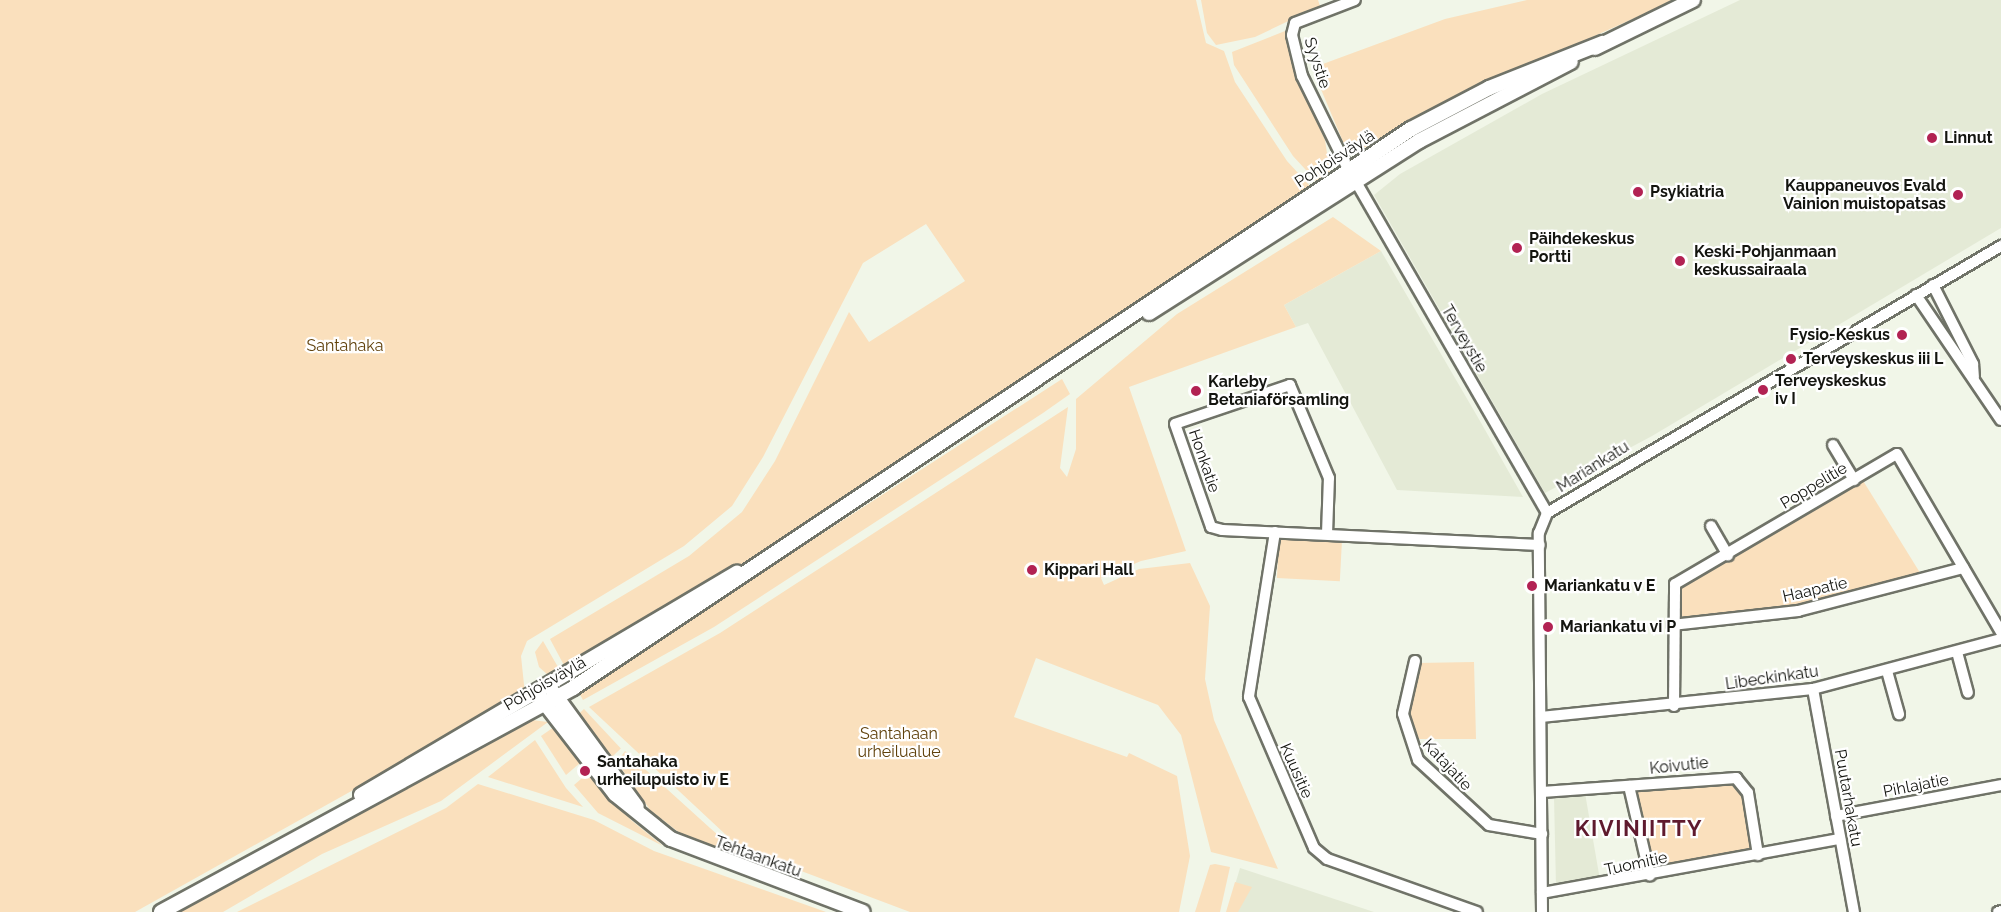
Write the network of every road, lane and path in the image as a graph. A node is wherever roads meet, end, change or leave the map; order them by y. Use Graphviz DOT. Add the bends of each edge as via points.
graph roads {
  1 [pos="1354,0"];
  2 [pos="1692,0"];
  3 [pos="1352,175"];
  4 [pos="2001,246"];
  5 [pos="1933,285"];
  6 [pos="1916,295"];
  7 [pos="1974,377"];
  8 [pos="2001,420"];
  9 [pos="1833,446"];
  10 [pos="1854,480"];
  11 [pos="1547,513"];
  12 [pos="1711,526"];
  13 [pos="1275,531"];
  14 [pos="1327,534"];
  15 [pos="1540,545"];
  16 [pos="1728,555"];
  17 [pos="1963,568"];
  18 [pos="1672,625"];
  19 [pos="2001,632"];
  20 [pos="2001,639"];
  21 [pos="1957,652"];
  22 [pos="1415,661"];
  23 [pos="1887,671"];
  24 [pos="1813,689"];
  25 [pos="1968,693"];
  26 [pos="547,695"];
  27 [pos="1674,706"];
  28 [pos="1899,714"];
  29 [pos="1541,717"];
  30 [pos="2001,785"];
  31 [pos="1629,786"];
  32 [pos="1542,792"];
  33 [pos="1836,816"];
  34 [pos="1542,834"];
  35 [pos="1840,839"];
  36 [pos="1758,855"];
  37 [pos="1650,876"];
  38 [pos="1542,893"];
  39 [pos="161,912"];
  40 [pos="863,912"];
  41 [pos="1477,912"];
  42 [pos="1542,912"];
  43 [pos="1854,912"];
  1 -- 3 [label="street, Syystie" via="1295,23 1292,35 1302,76"];
  2 -- 3 [label="main road, Pohjoisväylä"];
  3 -- 11 [label="street, Terveystie"];
  3 -- 26 [label="main road, Pohjoisväylä" via="1209,261 1106,338 779,552"];
  4 -- 5 [label="street, Mariankatu"];
  5 -- 6 [label="street, Mariankatu"];
  5 -- 7 [label="street" via="1974,364"];
  6 -- 7 [label="street" via="1963,370"];
  6 -- 11 [label="street, Mariankatu"];
  7 -- 8 [label="street"];
  9 -- 10 [label="street"];
  10 -- 16 [label="street, Poppelitie"];
  10 -- 17 [label="street, Poppelitie" via="1897,454"];
  11 -- 15 [label="street, Mariankatu"];
  12 -- 16 [label="street"];
  13 -- 14 [label="street, Honkatie"];
  13 -- 14 [label="street, Honkatie" via="1211,527 1175,424 1290,385 1329,477"];
  13 -- 41 [label="street, Kuusitie" via="1249,697 1314,848 1327,859"];
  14 -- 15 [label="street, Honkatie"];
  15 -- 29 [label="street, Mariankatu"];
  16 -- 18 [label="street, Poppelitie" via="1671,589"];
  17 -- 18 [label="street, Haapatie" via="1798,611"];
  17 -- 19 [label="street, Poppelitie"];
  18 -- 27 [label="street, Poppelitie"];
  20 -- 21 [label="street, Libeckinkatu"];
  21 -- 23 [label="street, Libeckinkatu"];
  21 -- 25 [label="street"];
  22 -- 34 [label="street, Katajatie" via="1403,714 1418,760 1489,825 1501,831"];
  23 -- 24 [label="street, Libeckinkatu"];
  23 -- 28 [label="street"];
  24 -- 27 [label="street, Libeckinkatu"];
  24 -- 33 [label="street, Puutarhakatu"];
  26 -- 39 [label="main road, Pohjoisväylä"];
  26 -- 40 [label="main road, Tehtaankatu" via="597,775 647,821 690,849"];
  27 -- 29 [label="street, Libeckinkatu"];
  29 -- 32 [label="street, Mariankatu"];
  30 -- 33 [label="street, Pihlajatie"];
  31 -- 32 [label="street, Koivutie"];
  31 -- 36 [label="street, Koivutie" via="1736,778 1748,793"];
  31 -- 37 [label="street"];
  32 -- 34 [label="street, Mariankatu"];
  33 -- 35 [label="street, Puutarhakatu"];
  34 -- 38 [label="street, Mariankatu"];
  35 -- 36 [label="street, Tuomitie"];
  35 -- 43 [label="street, Puutarhakatu"];
  36 -- 37 [label="street, Tuomitie"];
  37 -- 38 [label="street, Tuomitie"];
  38 -- 42 [label="street, Mariankatu"];
}
